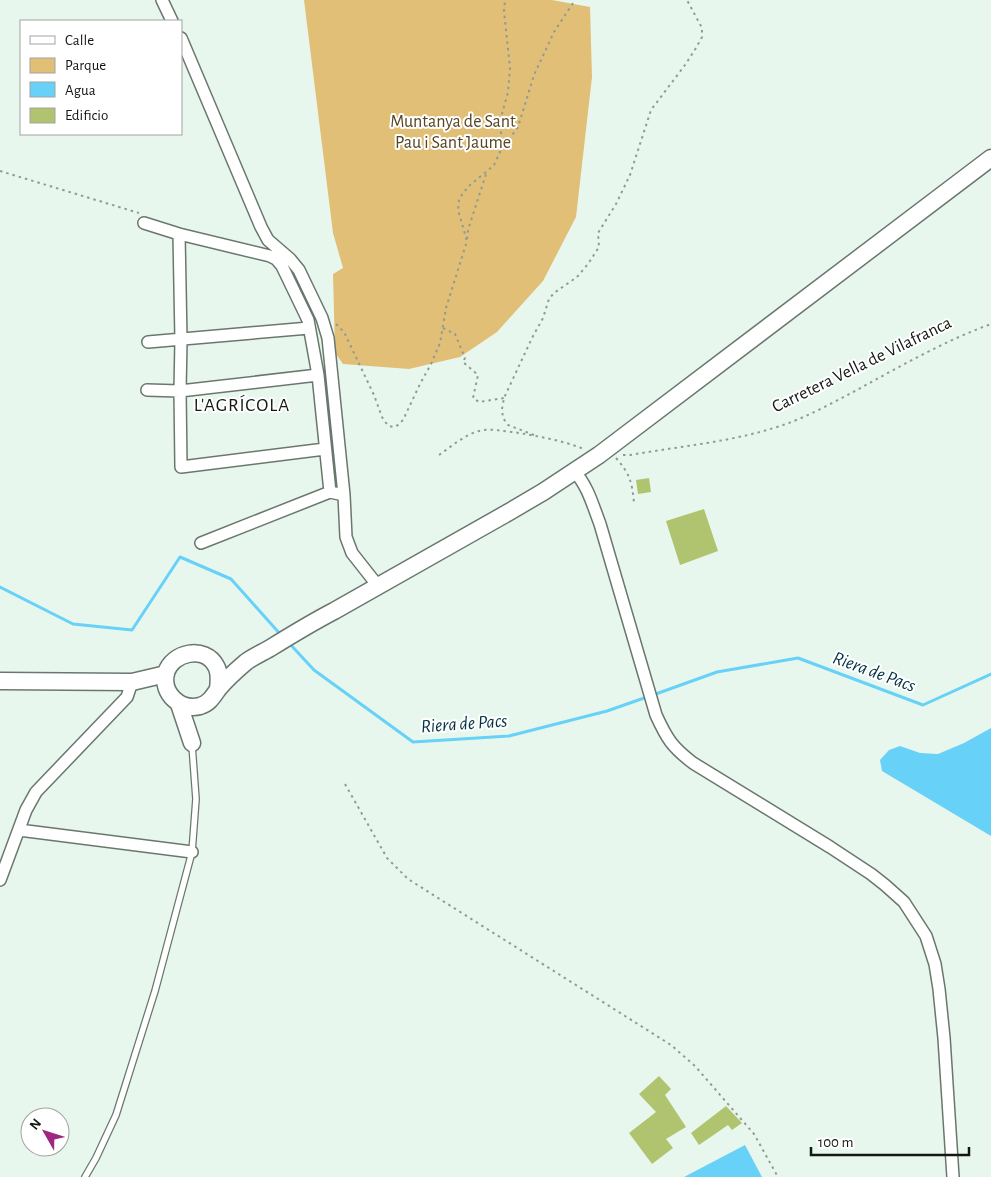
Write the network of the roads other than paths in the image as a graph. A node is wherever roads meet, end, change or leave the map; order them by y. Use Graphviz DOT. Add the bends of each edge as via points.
graph roads {
  1 [pos="162,0"];
  2 [pos="172,20"];
  3 [pos="182,40"];
  4 [pos="991,158"];
  5 [pos="142,218"];
  6 [pos="179,234"];
  7 [pos="309,328"];
  8 [pos="181,340"];
  9 [pos="148,342"];
  10 [pos="318,375"];
  11 [pos="147,390"];
  12 [pos="180,391"];
  13 [pos="325,449"];
  14 [pos="574,472"];
  15 [pos="330,492"];
  16 [pos="344,495"];
  17 [pos="201,543"];
  18 [pos="378,586"];
  19 [pos="246,662"];
  20 [pos="216,666"];
  21 [pos="166,674"];
  22 [pos="0,681"];
  23 [pos="132,682"];
  24 [pos="218,688"];
  25 [pos="174,698"];
  26 [pos="202,706"];
  27 [pos="192,743"];
  28 [pos="19,830"];
  29 [pos="192,852"];
  30 [pos="0,880"];
  31 [pos="85,1177"];
  32 [pos="953,1177"];
  1 -- 2 [label="street"];
  3 -- 16 [label="street" via="261,227 268,240 299,270 322,318 328,338"];
  4 -- 14 [label="main road" via="606,455"];
  5 -- 6 [label="street"];
  6 -- 7 [label="street" via="276,259 304,310"];
  6 -- 8 [label="street"];
  7 -- 8 [label="street"];
  7 -- 10 [label="street"];
  8 -- 9 [label="street"];
  8 -- 12 [label="street"];
  10 -- 12 [label="street"];
  10 -- 13 [label="street"];
  11 -- 12 [label="street"];
  12 -- 13 [label="street" via="180,466"];
  13 -- 15 [label="street"];
  14 -- 18 [label="main road"];
  14 -- 32 [label="street" via="584,483 600,524 656,715 666,735 680,753 702,768 871,874 904,902 926,936 939,989"];
  15 -- 16 [label="street"];
  15 -- 17 [label="street"];
  16 -- 18 [label="street" via="346,538 352,553"];
  18 -- 19 [label="main road"];
  19 -- 20 [label="main road"];
  19 -- 24 [label="main road"];
  20 -- 21 [label="main road" via="204,655 186,654 173,661"];
  20 -- 24 [label="main road"];
  21 -- 23 [label="main road"];
  21 -- 25 [label="main road" via="166,684"];
  22 -- 23 [label="main road"];
  23 -- 25 [label="main road"];
  23 -- 28 [label="street" via="126,697 36,792"];
  24 -- 26 [label="main road"];
  25 -- 26 [label="main road" via="189,707"];
  25 -- 27 [label="main road"];
  26 -- 27 [label="main road"];
  27 -- 29 [label="lane" via="196,799"];
  28 -- 29 [label="street"];
  28 -- 30 [label="street"];
  29 -- 31 [label="lane" via="155,992 116,1115"];
}
